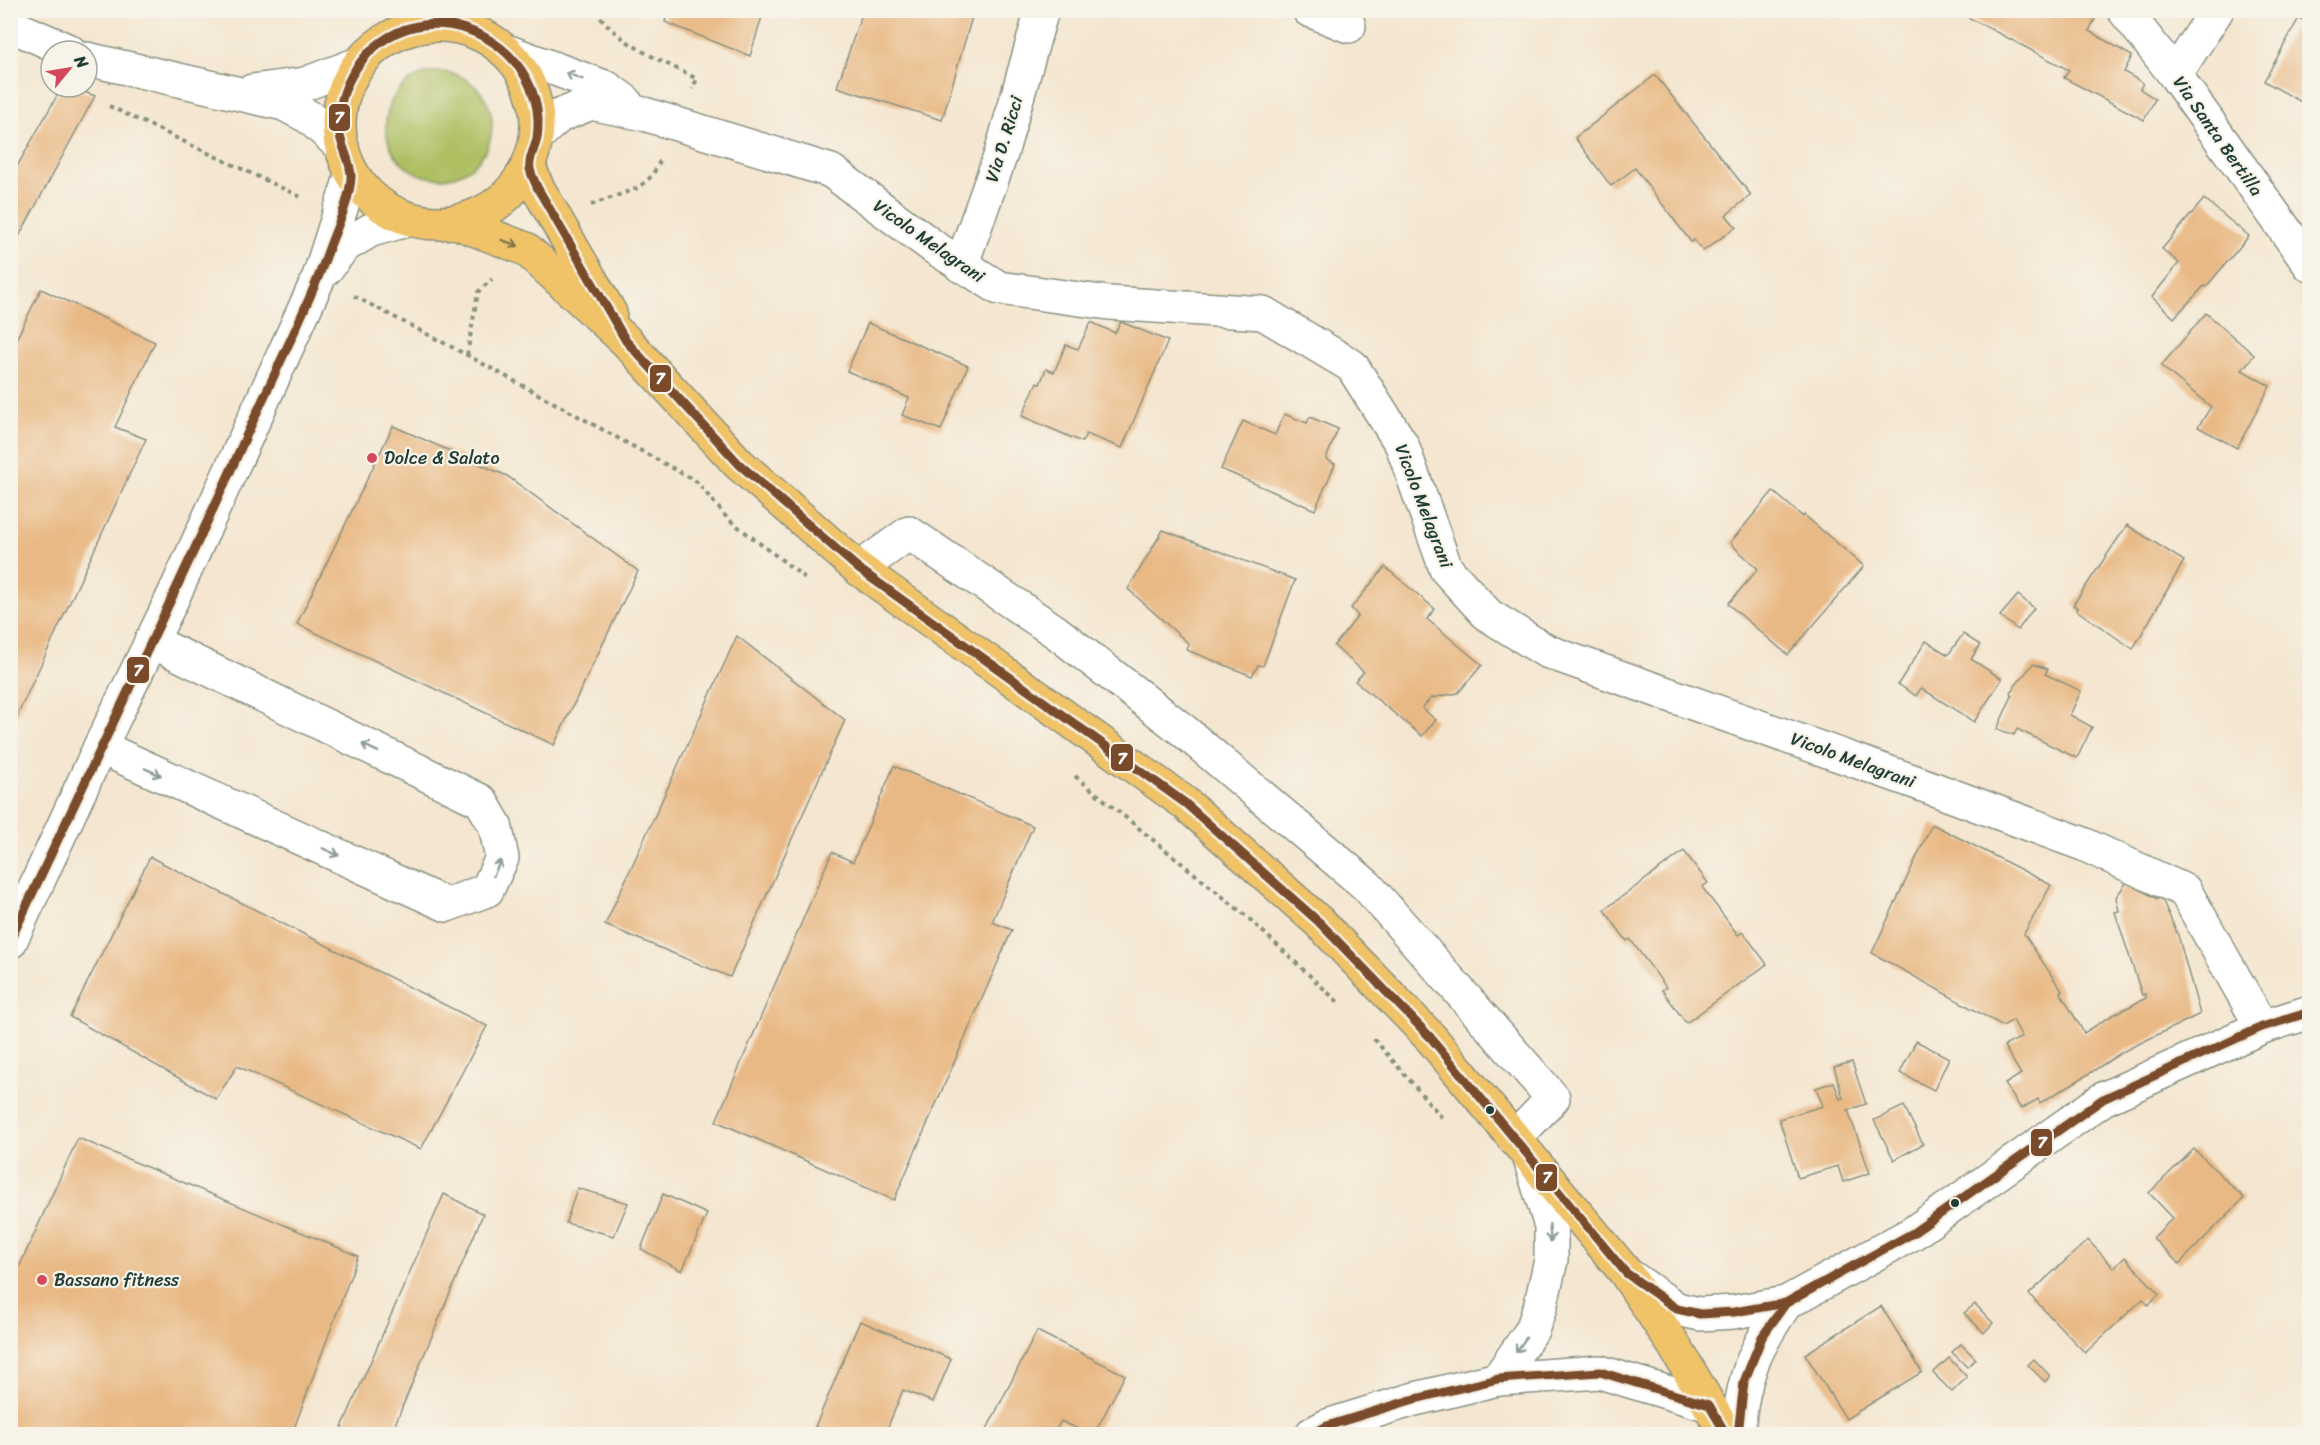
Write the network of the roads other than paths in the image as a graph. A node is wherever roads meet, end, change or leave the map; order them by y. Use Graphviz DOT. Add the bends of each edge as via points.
graph roads {
  1 [pos="395,10"];
  2 [pos="478,10"];
  3 [pos="1042,10"];
  4 [pos="1309,10"];
  5 [pos="2124,10"];
  6 [pos="2217,10"];
  7 [pos="10,25"];
  8 [pos="1349,26"];
  9 [pos="42,39"];
  10 [pos="503,48"];
  11 [pos="368,54"];
  12 [pos="99,62"];
  13 [pos="2175,75"];
  14 [pos="240,93"];
  15 [pos="644,114"];
  16 [pos="533,151"];
  17 [pos="347,161"];
  18 [pos="407,220"];
  19 [pos="455,222"];
  20 [pos="2310,265"];
  21 [pos="961,266"];
  22 [pos="319,277"];
  23 [pos="626,341"];
  24 [pos="859,568"];
  25 [pos="151,641"];
  26 [pos="100,747"];
  27 [pos="10,942"];
  28 [pos="2310,1012"];
  29 [pos="2262,1027"];
  30 [pos="1521,1148"];
  31 [pos="1626,1274"];
  32 [pos="1785,1303"];
  33 [pos="1498,1378"];
  34 [pos="1709,1405"];
  35 [pos="1312,1434"];
  36 [pos="1726,1434"];
  37 [pos="1738,1434"];
  1 -- 11 [label="main road"];
  2 -- 10 [label="main road"];
  3 -- 21 [label="street, Via D. Ricci" via="1001,154"];
  4 -- 8 [label="street"];
  5 -- 13 [label="street, Via Santa Bertilla"];
  6 -- 13 [label="street"];
  7 -- 9 [label="street"];
  10 -- 11 [label="main road" via="475,31 450,24 425,25 400,31"];
  15 -- 10 [label="street, Vicolo Melagrani, one-way" via="606,88"];
  10 -- 16 [label="main road" via="526,77 536,106"];
  11 -- 14 [label="street" via="305,84"];
  11 -- 17 [label="main road" via="347,83 340,104 338,126"];
  12 -- 14 [label="street"];
  13 -- 20 [label="street, Via Santa Bertilla"];
  14 -- 17 [label="street" via="284,104 309,117"];
  15 -- 16 [label="street, Vicolo Melagrani" via="591,103 559,116"];
  15 -- 21 [label="street, Vicolo Melagrani" via="831,171"];
  16 -- 19 [label="main road" via="511,193 485,212"];
  16 -- 23 [label="main road" via="537,187"];
  17 -- 18 [label="main road" via="366,193"];
  17 -- 22 [label="street"];
  18 -- 19 [label="main road"];
  18 -- 22 [label="street" via="371,230 344,246"];
  19 -- 23 [label="main road, one-way" via="526,249"];
  21 -- 29 [label="street, Vicolo Melagrani" via="999,288 1109,303 1263,313 1352,366 1402,445 1446,570 1488,615 1546,651 2072,840 2185,891"];
  22 -- 25 [label="street"];
  23 -- 24 [label="main road" via="739,464"];
  24 -- 30 [label="main road" via="1185,803 1319,922 1431,1038"];
  24 -- 30 [label="street" via="909,533 1056,632 1184,731 1366,886 1553,1098"];
  25 -- 26 [label="street"];
  26 -- 25 [label="street, one-way" via="447,905 487,890 502,858 495,825 481,801"];
  26 -- 27 [label="street"];
  28 -- 29 [label="street"];
  29 -- 32 [label="street" via="2103,1099 1913,1233"];
  30 -- 31 [label="main road"];
  30 -- 33 [label="street, one-way" via="1551,1226 1551,1260 1532,1330"];
  31 -- 32 [label="street" via="1677,1309 1700,1314"];
  31 -- 34 [label="main road"];
  32 -- 37 [label="street" via="1762,1336 1744,1382"];
  33 -- 34 [label="street" via="1600,1372"];
  33 -- 35 [label="street" via="1412,1400"];
  34 -- 36 [label="main road"];
}
